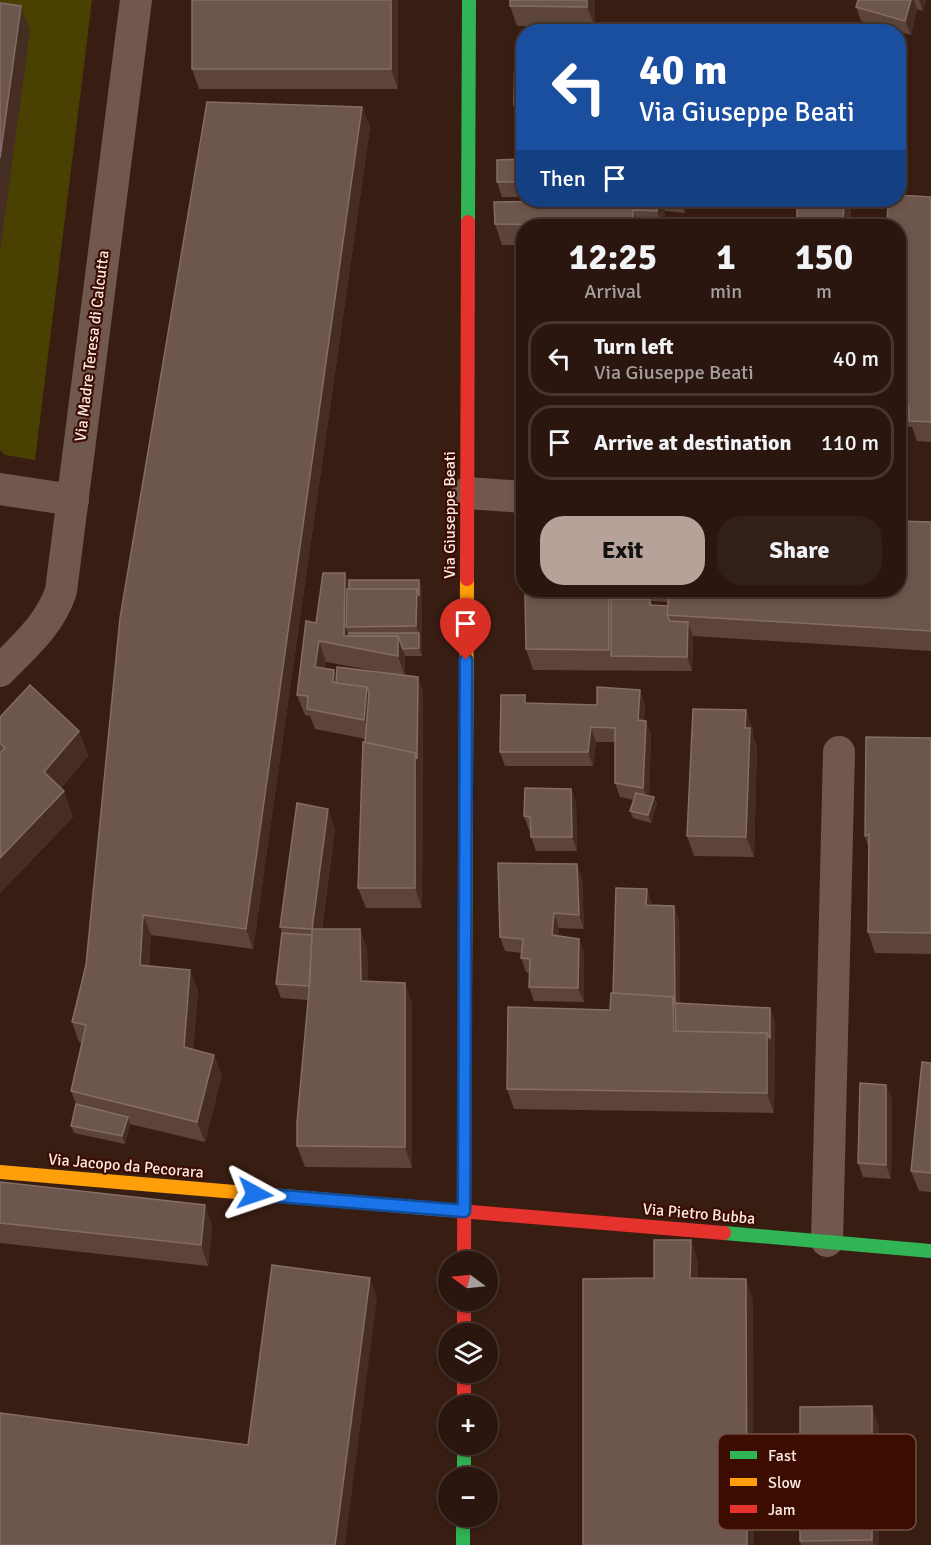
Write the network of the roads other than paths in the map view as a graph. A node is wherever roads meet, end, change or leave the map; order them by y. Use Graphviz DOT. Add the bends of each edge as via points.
graph roads {
  1 [pos="136,0"];
  2 [pos="469,0"];
  3 [pos="0,489"];
  4 [pos="467,493"];
  5 [pos="516,496"];
  6 [pos="73,500"];
  7 [pos="0,671"];
  8 [pos="838,752"];
  9 [pos="0,1172"];
  10 [pos="464,1211"];
  11 [pos="827,1241"];
  12 [pos="464,1251"];
  13 [pos="931,1251"];
  14 [pos="464,1527"];
  15 [pos="463,1545"];
  1 -- 6 [label="street, Via Madre Teresa di Calcutta"];
  2 -- 4 [label="street, Via Giuseppe Beati"];
  3 -- 6 [label="street"];
  4 -- 5 [label="street"];
  4 -- 10 [label="street, Via Giuseppe Beati"];
  6 -- 7 [label="street, Via Madre Teresa di Calcutta" via="55,609"];
  8 -- 11 [label="street"];
  9 -- 10 [label="street, Via Jacopo da Pecorara"];
  10 -- 11 [label="street, Via Pietro Bubba"];
  10 -- 12 [label="street, Via Giuseppe Beati"];
  11 -- 13 [label="street, Via Pietro Bubba"];
  14 -- 15 [label="street"];
}
